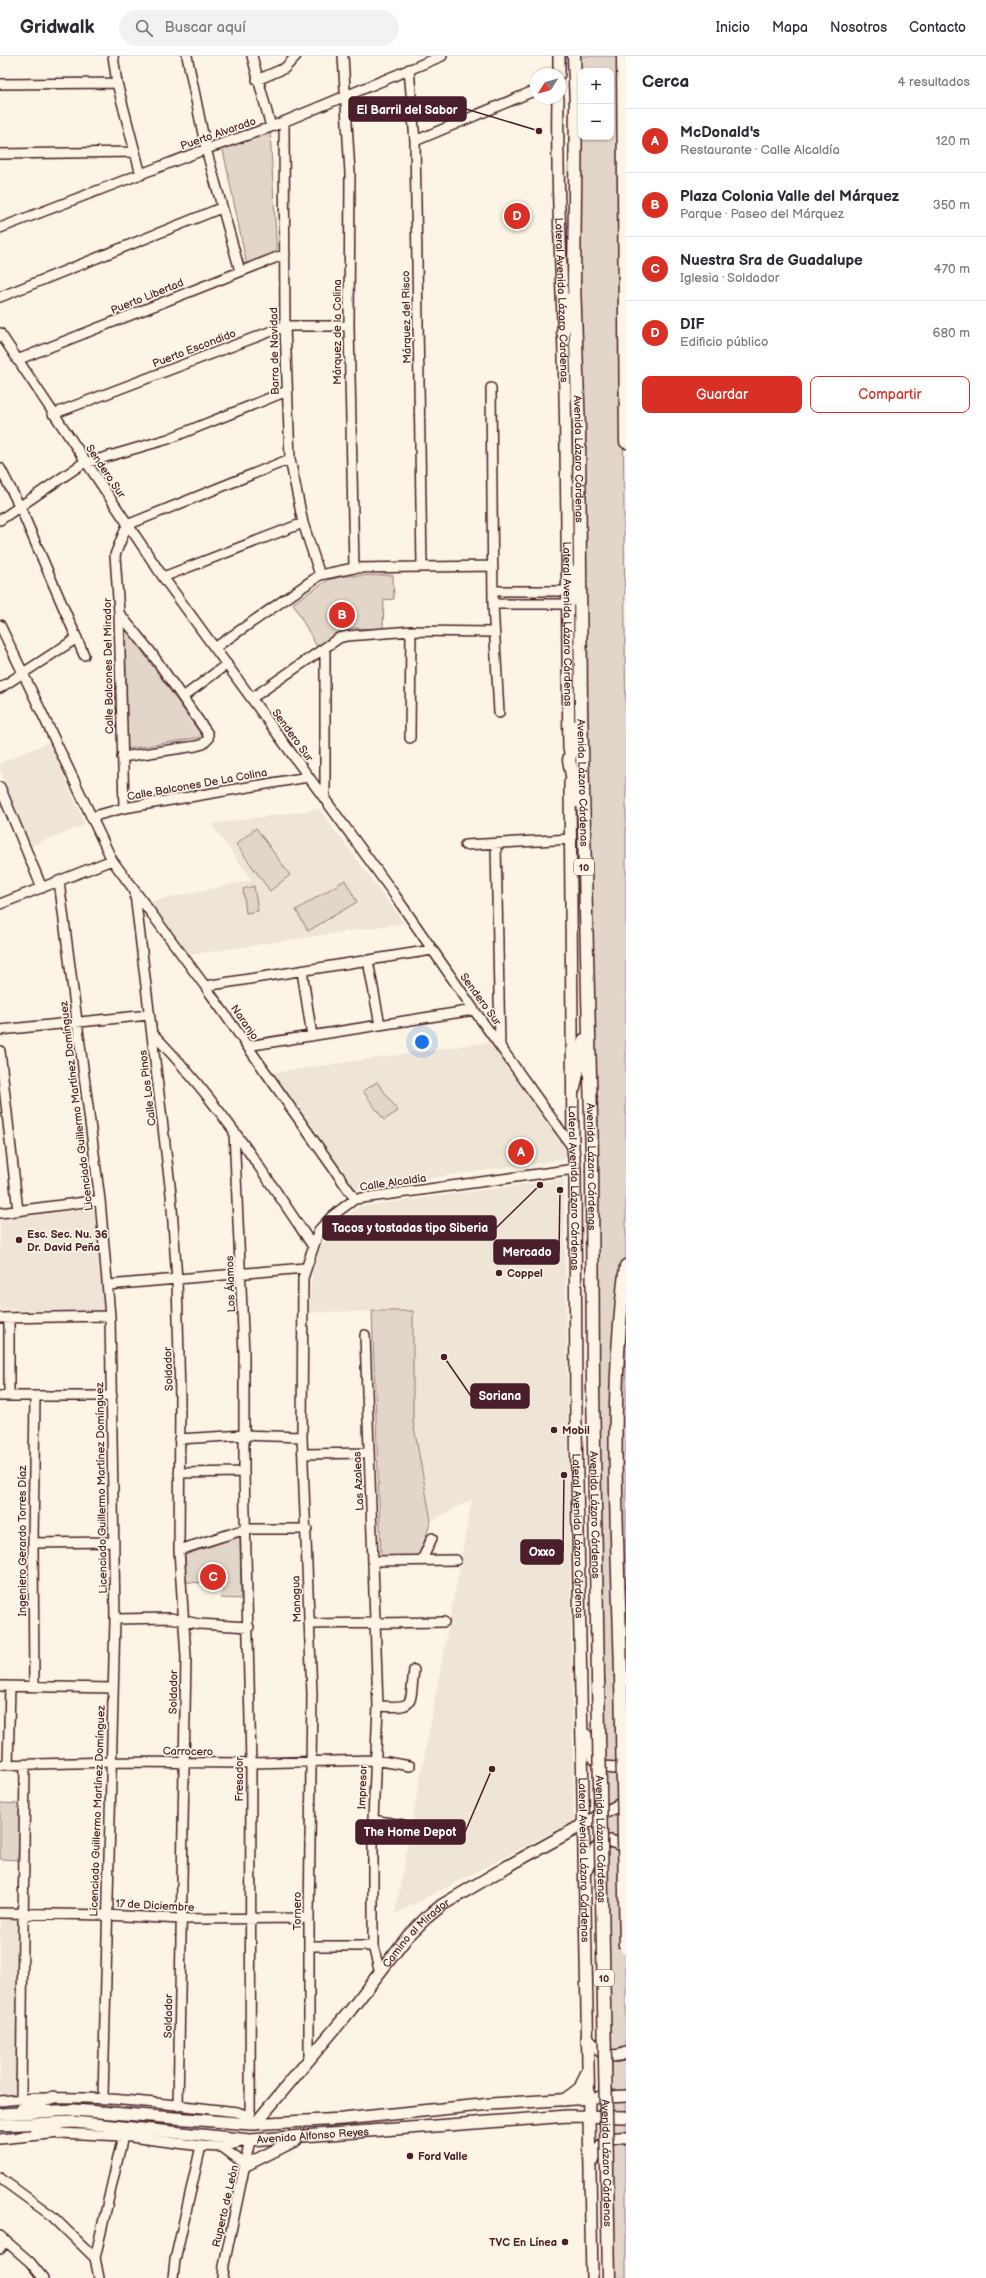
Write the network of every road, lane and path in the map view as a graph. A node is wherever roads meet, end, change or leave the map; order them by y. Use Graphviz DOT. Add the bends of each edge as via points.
graph roads {
  1 [pos="113,56"];
  2 [pos="187,56"];
  3 [pos="252,56"];
  4 [pos="296,56"];
  5 [pos="343,56"];
  6 [pos="442,56"];
  7 [pos="559,56"];
  8 [pos="574,56"];
  9 [pos="623,56"];
  10 [pos="559,68"];
  11 [pos="409,69"];
  12 [pos="257,80"];
  13 [pos="118,83"];
  14 [pos="0,84"];
  15 [pos="530,93"];
  16 [pos="345,95"];
  17 [pos="558,104"];
  18 [pos="284,122"];
  19 [pos="271,127"];
  20 [pos="415,142"];
  21 [pos="206,148"];
  22 [pos="135,152"];
  23 [pos="0,154"];
  24 [pos="141,175"];
  25 [pos="221,208"];
  26 [pos="0,228"];
  27 [pos="285,254"];
  28 [pos="240,271"];
  29 [pos="574,282"];
  30 [pos="0,297"];
  31 [pos="285,326"];
  32 [pos="349,326"];
  33 [pos="563,332"];
  34 [pos="0,333"];
  35 [pos="625,354"];
  36 [pos="17,360"];
  37 [pos="491,388"];
  38 [pos="287,391"];
  39 [pos="53,414"];
  40 [pos="626,442"];
  41 [pos="290,459"];
  42 [pos="87,463"];
  43 [pos="0,468"];
  44 [pos="20,507"];
  45 [pos="0,520"];
  46 [pos="303,523"];
  47 [pos="127,525"];
  48 [pos="422,566"];
  49 [pos="493,566"];
  50 [pos="354,568"];
  51 [pos="568,568"];
  52 [pos="320,575"];
  53 [pos="163,577"];
  54 [pos="494,591"];
  55 [pos="568,591"];
  56 [pos="492,604"];
  57 [pos="568,604"];
  58 [pos="119,613"];
  59 [pos="0,625"];
  60 [pos="581,630"];
  61 [pos="411,631"];
  62 [pos="493,632"];
  63 [pos="77,638"];
  64 [pos="216,647"];
  65 [pos="324,648"];
  66 [pos="84,655"];
  67 [pos="227,664"];
  68 [pos="23,674"];
  69 [pos="0,688"];
  70 [pos="182,697"];
  71 [pos="252,698"];
  72 [pos="581,707"];
  73 [pos="499,713"];
  74 [pos="410,738"];
  75 [pos="122,757"];
  76 [pos="569,760"];
  77 [pos="308,777"];
  78 [pos="0,787"];
  79 [pos="324,799"];
  80 [pos="124,808"];
  81 [pos="91,817"];
  82 [pos="584,831"];
  83 [pos="572,839"];
  84 [pos="496,844"];
  85 [pos="465,845"];
  86 [pos="112,860"];
  87 [pos="59,881"];
  88 [pos="42,888"];
  89 [pos="135,894"];
  90 [pos="0,904"];
  91 [pos="432,950"];
  92 [pos="368,961"];
  93 [pos="302,971"];
  94 [pos="205,986"];
  95 [pos="474,1010"];
  96 [pos="149,1015"];
  97 [pos="79,1021"];
  98 [pos="588,1021"];
  99 [pos="380,1025"];
  100 [pos="0,1030"];
  101 [pos="153,1034"];
  102 [pos="312,1036"];
  103 [pos="247,1046"];
  104 [pos="500,1046"];
  105 [pos="0,1051"];
  106 [pos="574,1088"];
  107 [pos="234,1132"];
  108 [pos="573,1148"];
  109 [pos="575,1169"];
  110 [pos="355,1199"];
  111 [pos="100,1200"];
  112 [pos="18,1211"];
  113 [pos="0,1213"];
  114 [pos="312,1245"];
  115 [pos="626,1266"];
  116 [pos="306,1268"];
  117 [pos="242,1274"];
  118 [pos="177,1280"];
  119 [pos="108,1285"];
  120 [pos="110,1316"];
  121 [pos="5,1318"];
  122 [pos="365,1335"];
  123 [pos="4,1396"];
  124 [pos="35,1396"];
  125 [pos="112,1396"];
  126 [pos="246,1435"];
  127 [pos="302,1437"];
  128 [pos="179,1439"];
  129 [pos="368,1453"];
  130 [pos="303,1454"];
  131 [pos="244,1472"];
  132 [pos="179,1473"];
  133 [pos="246,1529"];
  134 [pos="307,1529"];
  135 [pos="432,1538"];
  136 [pos="114,1542"];
  137 [pos="33,1543"];
  138 [pos="179,1550"];
  139 [pos="422,1560"];
  140 [pos="456,1560"];
  141 [pos="374,1561"];
  142 [pos="115,1619"];
  143 [pos="184,1621"];
  144 [pos="444,1622"];
  145 [pos="309,1624"];
  146 [pos="377,1625"];
  147 [pos="249,1627"];
  148 [pos="414,1670"];
  149 [pos="0,1686"];
  150 [pos="10,1687"];
  151 [pos="34,1687"];
  152 [pos="113,1688"];
  153 [pos="378,1706"];
  154 [pos="582,1721"];
  155 [pos="376,1760"];
  156 [pos="312,1761"];
  157 [pos="626,1761"];
  158 [pos="110,1762"];
  159 [pos="184,1762"];
  160 [pos="252,1763"];
  161 [pos="4,1765"];
  162 [pos="25,1765"];
  163 [pos="410,1766"];
  164 [pos="626,1801"];
  165 [pos="373,1820"];
  166 [pos="403,1825"];
  167 [pos="584,1825"];
  168 [pos="626,1848"];
  169 [pos="584,1880"];
  170 [pos="23,1912"];
  171 [pos="0,1913"];
  172 [pos="106,1915"];
  173 [pos="309,1918"];
  174 [pos="181,1919"];
  175 [pos="250,1919"];
  176 [pos="310,1946"];
  177 [pos="373,1946"];
  178 [pos="626,1948"];
  179 [pos="380,1973"];
  180 [pos="586,2038"];
  181 [pos="626,2053"];
  182 [pos="309,2061"];
  183 [pos="587,2072"];
  184 [pos="626,2096"];
  185 [pos="54,2097"];
  186 [pos="103,2098"];
  187 [pos="21,2099"];
  188 [pos="589,2099"];
  189 [pos="0,2101"];
  190 [pos="564,2101"];
  191 [pos="178,2106"];
  192 [pos="12,2113"];
  193 [pos="0,2114"];
  194 [pos="568,2116"];
  195 [pos="590,2117"];
  196 [pos="626,2117"];
  197 [pos="22,2124"];
  198 [pos="252,2124"];
  199 [pos="0,2125"];
  200 [pos="60,2133"];
  201 [pos="123,2136"];
  202 [pos="301,2137"];
  203 [pos="591,2137"];
  204 [pos="626,2138"];
  205 [pos="0,2139"];
  206 [pos="250,2140"];
  207 [pos="201,2146"];
  208 [pos="222,2146"];
  209 [pos="246,2165"];
  210 [pos="591,2166"];
  211 [pos="0,2178"];
  212 [pos="3,2239"];
  213 [pos="0,2250"];
  214 [pos="96,2258"];
  215 [pos="43,2278"];
  216 [pos="99,2278"];
  217 [pos="173,2278"];
  218 [pos="223,2278"];
  219 [pos="592,2278"];
  220 [pos="609,2278"];
  1 -- 13 [label="street"];
  2 -- 21 [label="street"];
  3 -- 12 [label="street"];
  4 -- 12 [label="street" via="285,68"];
  5 -- 16 [label="street, Márquez de la Colina"];
  6 -- 11 [label="street, Puerto Alvarado"];
  7 -- 10 [label="main road"];
  8 -- 29 [label="highway, Avenida Lázaro Cárdenas / 10"];
  9 -- 35 [label="highway"];
  11 -- 16 [label="street, Puerto Alvarado"];
  11 -- 20 [label="street, Márquez del Risco"];
  12 -- 19 [label="street"];
  13 -- 14 [label="street"];
  13 -- 22 [label="street"];
  15 -- 20 [label="street"];
  16 -- 18 [label="street, Puerto Alvarado"];
  16 -- 32 [label="street, Márquez de la Colina" via="350,173"];
  17 -- 33 [label="main road, Lateral Avenida Lázaro Cárdenas" via="557,160"];
  18 -- 19 [label="street, Puerto Alvarado"];
  18 -- 27 [label="street, Barra de Navidad"];
  19 -- 21 [label="street, Puerto Alvarado"];
  20 -- 48 [label="street, Márquez del Risco"];
  21 -- 24 [label="street, Puerto Alvarado"];
  21 -- 25 [label="street"];
  22 -- 23 [label="street"];
  22 -- 24 [label="street"];
  24 -- 26 [label="street, Puerto Alvarado"];
  25 -- 28 [label="street"];
  25 -- 30 [label="street"];
  27 -- 28 [label="street, Puerto Libertad"];
  27 -- 31 [label="street, Barra de Navidad"];
  28 -- 36 [label="street, Puerto Libertad"];
  29 -- 33 [label="highway"];
  29 -- 60 [label="highway, Avenida Lázaro Cárdenas / 10" via="578,357"];
  31 -- 32 [label="street, Puerto Escondido"];
  31 -- 38 [label="street, Barra de Navidad"];
  31 -- 39 [label="street, Puerto Escondido"];
  32 -- 50 [label="street, Márquez de la Colina"];
  33 -- 51 [label="main road, Lateral Avenida Lázaro Cárdenas"];
  34 -- 36 [label="street, Sendero Sur"];
  35 -- 40 [label="highway"];
  36 -- 39 [label="street, Sendero Sur"];
  37 -- 49 [label="street"];
  38 -- 41 [label="street, Barra de Navidad"];
  38 -- 42 [label="street" via="168,439"];
  39 -- 42 [label="street, Sendero Sur"];
  41 -- 46 [label="street, Barra de Navidad"];
  41 -- 47 [label="street"];
  42 -- 44 [label="street" via="75,468"];
  42 -- 47 [label="street, Sendero Sur"];
  43 -- 44 [label="street"];
  44 -- 45 [label="street"];
  44 -- 63 [label="street"];
  46 -- 52 [label="street, Barra de Navidad"];
  46 -- 53 [label="street"];
  47 -- 53 [label="street, Sendero Sur"];
  47 -- 58 [label="street, Calle Balcones Del Mirador" via="115,555"];
  48 -- 49 [label="street"];
  48 -- 50 [label="street"];
  49 -- 54 [label="street"];
  50 -- 52 [label="street"];
  51 -- 55 [label="main road, Lateral Avenida Lázaro Cárdenas"];
  51 -- 60 [label="highway"];
  52 -- 64 [label="street"];
  53 -- 64 [label="street, Sendero Sur"];
  54 -- 55 [label="street"];
  54 -- 56 [label="street"];
  55 -- 57 [label="main road, Lateral Avenida Lázaro Cárdenas"];
  56 -- 57 [label="street"];
  56 -- 62 [label="street"];
  57 -- 76 [label="main road, Lateral Avenida Lázaro Cárdenas"];
  58 -- 70 [label="street"];
  58 -- 75 [label="street, Calle Balcones Del Mirador"];
  59 -- 68 [label="street, Naranjo"];
  60 -- 72 [label="highway, Avenida Lázaro Cárdenas / 10"];
  61 -- 62 [label="street"];
  61 -- 65 [label="street" via="354,634 339,638"];
  61 -- 74 [label="street"];
  62 -- 73 [label="street"];
  63 -- 66 [label="street"];
  63 -- 68 [label="street"];
  64 -- 67 [label="street, Sendero Sur"];
  65 -- 71 [label="street"];
  65 -- 79 [label="street"];
  67 -- 70 [label="street"];
  67 -- 71 [label="street, Sendero Sur"];
  68 -- 69 [label="street"];
  68 -- 81 [label="street, Naranjo"];
  70 -- 75 [label="street" via="208,734 206,742 196,746"];
  71 -- 77 [label="street, Sendero Sur"];
  72 -- 76 [label="highway"];
  72 -- 82 [label="highway, Avenida Lázaro Cárdenas / 10"];
  75 -- 80 [label="street, Calle Balcones Del Mirador"];
  76 -- 82 [label="highway"];
  76 -- 83 [label="main road, Lateral Avenida Lázaro Cárdenas"];
  77 -- 79 [label="street, Sendero Sur"];
  77 -- 80 [label="street, Calle Balcones De La Colina"];
  78 -- 88 [label="street"];
  79 -- 91 [label="street, Sendero Sur"];
  80 -- 81 [label="street, Calle Balcones De La Colina"];
  81 -- 86 [label="street, Naranjo"];
  82 -- 98 [label="highway, Avenida Lázaro Cárdenas / 10"];
  83 -- 84 [label="street"];
  83 -- 106 [label="main road, Lateral Avenida Lázaro Cárdenas"];
  84 -- 85 [label="street"];
  84 -- 104 [label="street"];
  86 -- 87 [label="street"];
  86 -- 89 [label="street, Naranjo"];
  87 -- 88 [label="street"];
  87 -- 97 [label="street, Licenciado Guillermo Martínez Domínguez"];
  88 -- 90 [label="street"];
  89 -- 94 [label="street, Naranjo"];
  89 -- 96 [label="street, Calle Los Pinos"];
  91 -- 92 [label="street"];
  91 -- 95 [label="street, Sendero Sur"];
  92 -- 93 [label="street"];
  92 -- 99 [label="street"];
  93 -- 94 [label="street"];
  93 -- 102 [label="street"];
  94 -- 103 [label="street, Naranjo"];
  95 -- 99 [label="street"];
  95 -- 104 [label="street, Sendero Sur"];
  96 -- 97 [label="street"];
  96 -- 101 [label="street, Calle Los Pinos"];
  97 -- 100 [label="street"];
  97 -- 111 [label="street, Licenciado Guillermo Martínez Domínguez"];
  98 -- 106 [label="highway"];
  98 -- 220 [label="highway, Avenida Lázaro Cárdenas / 10, bridge"];
  99 -- 102 [label="street"];
  101 -- 107 [label="street" via="188,1072"];
  101 -- 118 [label="street, Calle Los Pinos" via="171,1194"];
  102 -- 103 [label="street"];
  103 -- 110 [label="street, Naranjo"];
  104 -- 108 [label="street, Sendero Sur"];
  105 -- 112 [label="street"];
  106 -- 108 [label="main road, Lateral Avenida Lázaro Cárdenas"];
  107 -- 114 [label="street"];
  107 -- 117 [label="street, Los Álamos"];
  108 -- 109 [label="main road, Lateral Avenida Lázaro Cárdenas"];
  109 -- 110 [label="street, Calle Alcaldía"];
  109 -- 154 [label="main road, Lateral Avenida Lázaro Cárdenas" via="576,1414"];
  110 -- 114 [label="street, Calle Alcaldía" via="332,1216 319,1230"];
  111 -- 112 [label="street"];
  111 -- 119 [label="street, Licenciado Guillermo Martínez Domínguez"];
  112 -- 113 [label="street"];
  114 -- 116 [label="street, Calle Alcaldía"];
  115 -- 178 [label="highway, Avenida Lázaro Cárdenas, bridge" via="620,1317 615,1437"];
  116 -- 117 [label="street"];
  116 -- 127 [label="street, Calle Alcaldía" via="303,1278"];
  117 -- 118 [label="street"];
  117 -- 126 [label="street, Los Álamos"];
  118 -- 119 [label="street"];
  118 -- 128 [label="street, Soldador"];
  119 -- 120 [label="street, Licenciado Guillermo Martínez Domínguez"];
  120 -- 121 [label="street"];
  120 -- 125 [label="street, Licenciado Guillermo Martínez Domínguez"];
  121 -- 123 [label="street"];
  122 -- 129 [label="street, Las Azaleas"];
  123 -- 124 [label="street"];
  124 -- 125 [label="street"];
  124 -- 137 [label="street, Ingeniero Gerardo Torres Díaz"];
  125 -- 136 [label="street, Licenciado Guillermo Martínez Domínguez"];
  126 -- 127 [label="street"];
  126 -- 128 [label="street"];
  126 -- 131 [label="street, Fresador"];
  127 -- 130 [label="street, Managua"];
  128 -- 132 [label="street, Soldador"];
  129 -- 130 [label="street"];
  129 -- 141 [label="street, Las Azaleas"];
  130 -- 134 [label="street, Managua"];
  131 -- 132 [label="street"];
  131 -- 133 [label="street, Fresador"];
  132 -- 138 [label="street, Soldador"];
  133 -- 134 [label="street"];
  133 -- 138 [label="street"];
  133 -- 147 [label="street, Fresador"];
  134 -- 145 [label="street, Managua"];
  135 -- 139 [label="street"];
  136 -- 137 [label="street"];
  136 -- 142 [label="street, Licenciado Guillermo Martínez Domínguez"];
  137 -- 151 [label="street, Ingeniero Gerardo Torres Díaz"];
  138 -- 143 [label="street, Soldador"];
  139 -- 140 [label="street"];
  139 -- 141 [label="street"];
  141 -- 146 [label="street, Las Azaleas"];
  142 -- 143 [label="street" via="171,1618"];
  142 -- 152 [label="street, Licenciado Guillermo Martínez Domínguez"];
  143 -- 147 [label="street"];
  143 -- 159 [label="street, Soldador"];
  144 -- 146 [label="street"];
  145 -- 146 [label="street"];
  145 -- 156 [label="street, Managua"];
  146 -- 153 [label="street, Impresor"];
  147 -- 160 [label="street, Fresador"];
  148 -- 153 [label="street" via="407,1705"];
  149 -- 150 [label="street"];
  150 -- 151 [label="street"];
  150 -- 161 [label="street"];
  151 -- 152 [label="street"];
  152 -- 158 [label="street, Licenciado Guillermo Martínez Domínguez"];
  153 -- 155 [label="street, Impresor"];
  154 -- 157 [label="main road" via="589,1747 598,1763 611,1769"];
  154 -- 167 [label="main road, Lateral Avenida Lázaro Cárdenas"];
  155 -- 156 [label="street, Carrocero"];
  155 -- 163 [label="street, Carrocero"];
  155 -- 165 [label="street, Impresor"];
  156 -- 160 [label="street, Carrocero"];
  156 -- 173 [label="street, Tornero"];
  158 -- 159 [label="street, Carrocero"];
  158 -- 162 [label="street, Carrocero"];
  158 -- 172 [label="street, Licenciado Guillermo Martínez Domínguez"];
  159 -- 160 [label="street, Carrocero"];
  159 -- 174 [label="street, Soldador"];
  160 -- 175 [label="street, Fresador"];
  161 -- 162 [label="street, Carrocero"];
  162 -- 170 [label="street"];
  164 -- 167 [label="main road, Camino al Mirador"];
  165 -- 166 [label="street"];
  165 -- 177 [label="street, Impresor"];
  167 -- 169 [label="main road, Lateral Avenida Lázaro Cárdenas"];
  167 -- 179 [label="main road, Camino al Mirador" via="442,1905 408,1936"];
  168 -- 169 [label="main road" via="612,1841 601,1843 596,1848"];
  169 -- 180 [label="main road, Lateral Avenida Lázaro Cárdenas"];
  170 -- 171 [label="street, 17 de Diciembre"];
  170 -- 172 [label="street, 17 de Diciembre"];
  170 -- 187 [label="street"];
  172 -- 174 [label="street, 17 de Diciembre"];
  172 -- 186 [label="street, Licenciado Guillermo Martínez Domínguez"];
  173 -- 175 [label="street, 17 de Diciembre"];
  173 -- 176 [label="street, Tornero"];
  174 -- 175 [label="street, 17 de Diciembre"];
  174 -- 191 [label="street, Soldador"];
  175 -- 198 [label="street, Fresador"];
  176 -- 177 [label="street"];
  176 -- 182 [label="street, Tornero"];
  177 -- 179 [label="street, Impresor"];
  179 -- 182 [label="main road, Camino al Mirador"];
  180 -- 181 [label="main road" via="603,2054 616,2056"];
  180 -- 183 [label="main road, Lateral Avenida Lázaro Cárdenas"];
  182 -- 198 [label="main road, Camino al Mirador"];
  183 -- 188 [label="main road, Lateral Avenida Lázaro Cárdenas"];
  183 -- 190 [label="main road" via="578,2091"];
  184 -- 188 [label="main road, Avenida Alfonso Reyes"];
  185 -- 186 [label="street"];
  185 -- 187 [label="street"];
  185 -- 192 [label="main road"];
  186 -- 191 [label="street"];
  187 -- 189 [label="street"];
  188 -- 190 [label="main road, Avenida Alfonso Reyes"];
  188 -- 195 [label="main road, Lateral Avenida Lázaro Cárdenas"];
  190 -- 198 [label="main road, Avenida Alfonso Reyes" via="491,2104 343,2119"];
  191 -- 198 [label="street" via="237,2112 243,2114"];
  192 -- 193 [label="main road, Avenida Alfonso Reyes"];
  192 -- 198 [label="main road, Avenida Alfonso Reyes" via="74,2110"];
  194 -- 195 [label="main road, Avenida Alfonso Reyes"];
  194 -- 202 [label="main road, Avenida Alfonso Reyes"];
  194 -- 203 [label="main road" via="581,2125"];
  195 -- 196 [label="main road, Avenida Alfonso Reyes"];
  195 -- 203 [label="main road, Lateral Avenida Lázaro Cárdenas"];
  197 -- 199 [label="main road, Avenida Alfonso Reyes"];
  197 -- 200 [label="main road"];
  197 -- 206 [label="main road, Avenida Alfonso Reyes" via="74,2122"];
  198 -- 206 [label="main road"];
  200 -- 201 [label="street"];
  200 -- 205 [label="street"];
  201 -- 207 [label="street"];
  201 -- 214 [label="street"];
  202 -- 206 [label="main road, Avenida Alfonso Reyes"];
  202 -- 209 [label="main road"];
  203 -- 210 [label="main road, Lateral Avenida Lázaro Cárdenas"];
  204 -- 210 [label="main road" via="614,2138 603,2143"];
  206 -- 208 [label="street"];
  206 -- 209 [label="street, Ruperto de León"];
  207 -- 208 [label="street"];
  207 -- 217 [label="street" via="174,2260"];
  208 -- 209 [label="street"];
  209 -- 218 [label="street, Ruperto de León"];
  210 -- 219 [label="main road, Lateral Avenida Lázaro Cárdenas"];
  211 -- 214 [label="street" via="52,2216"];
  212 -- 213 [label="street"];
  212 -- 215 [label="street" via="30,2262"];
  214 -- 216 [label="street"];
}
